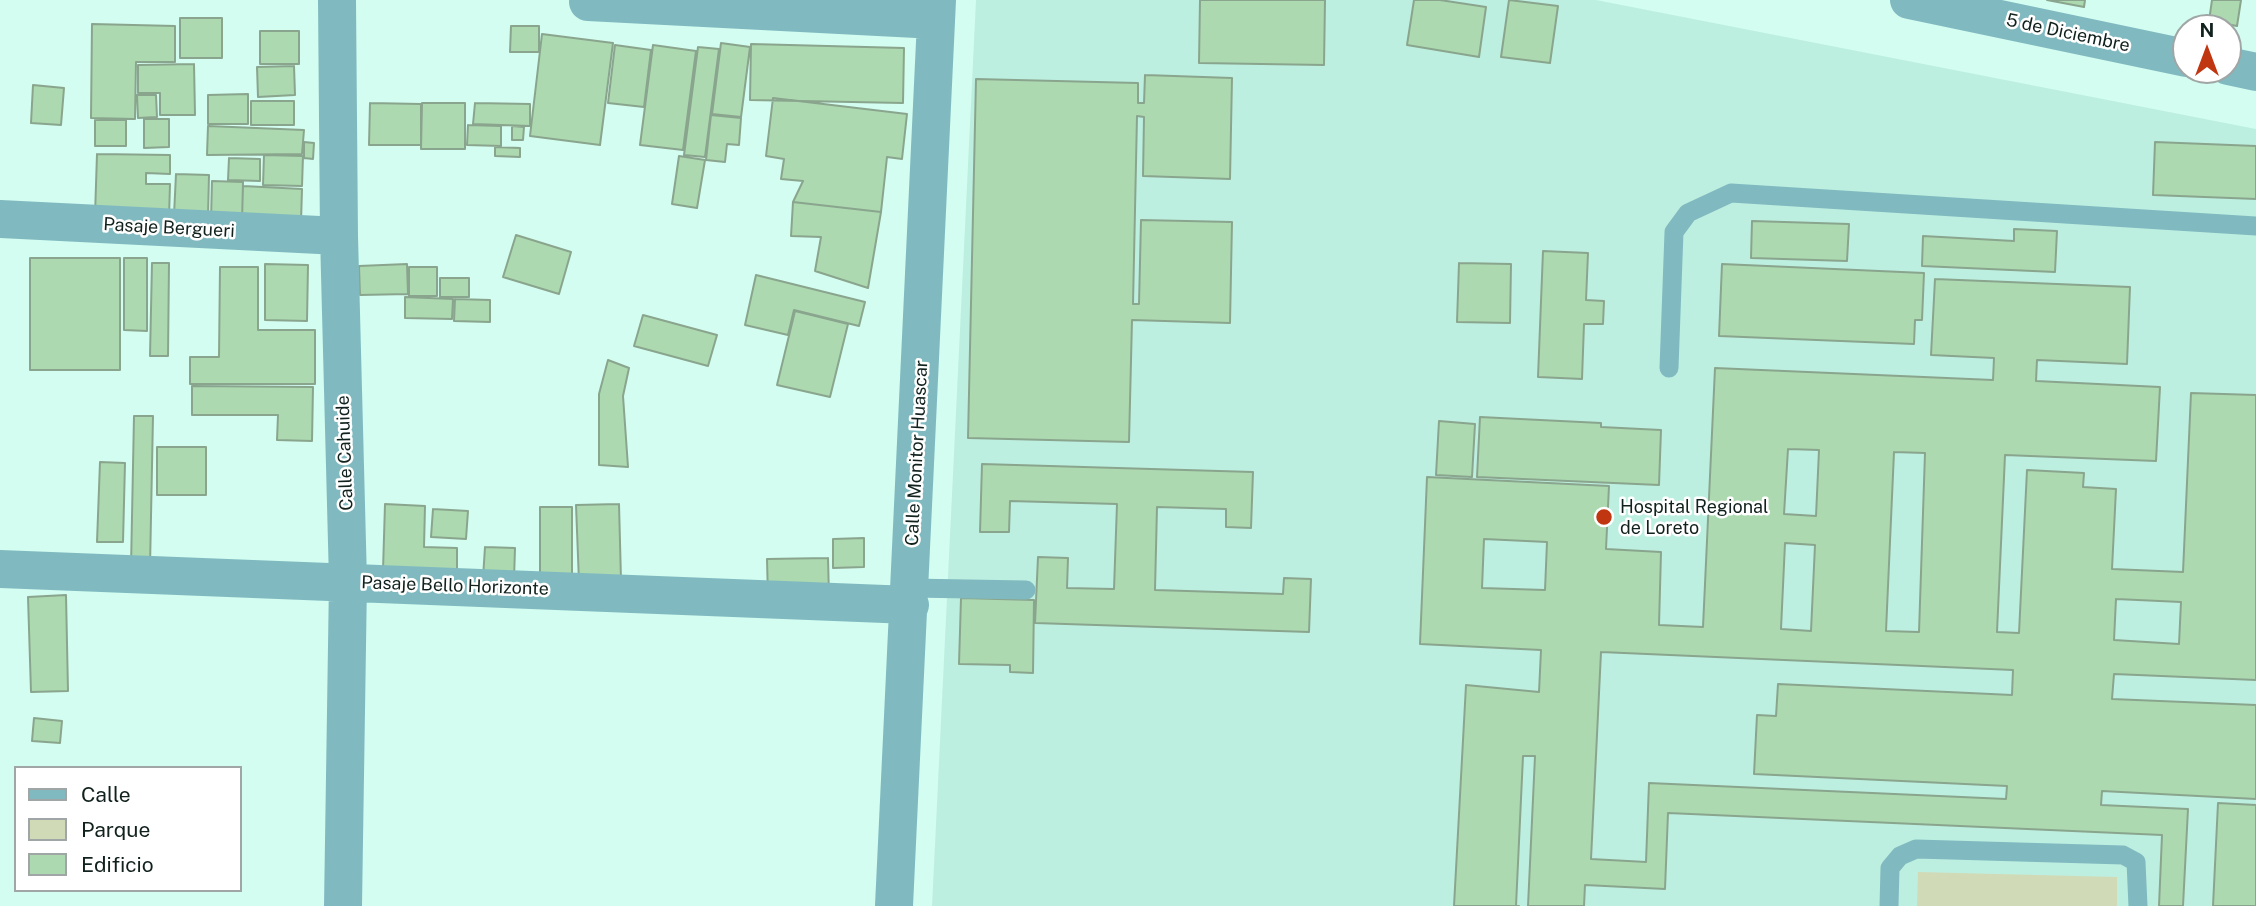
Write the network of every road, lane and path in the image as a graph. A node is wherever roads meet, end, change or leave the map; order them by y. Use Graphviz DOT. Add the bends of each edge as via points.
graph roads {
  1 [pos="337,0"];
  2 [pos="1909,0"];
  3 [pos="588,2"];
  4 [pos="936,10"];
  5 [pos="2172,55"];
  6 [pos="0,219"];
  7 [pos="2256,226"];
  8 [pos="339,236"];
  9 [pos="1669,368"];
  10 [pos="0,569"];
  11 [pos="348,581"];
  12 [pos="1026,590"];
  13 [pos="910,596"];
  14 [pos="343,906"];
  15 [pos="894,906"];
  16 [pos="1889,906"];
  17 [pos="2138,906"];
  1 -- 8 [label="street, Calle Cahuide"];
  2 -- 5 [label="street, 5 de Diciembre"];
  3 -- 4 [label="street"];
  4 -- 13 [label="street, Calle Monitor Huascar"];
  6 -- 8 [label="street, Pasaje Bergueri"];
  7 -- 9 [label="lane" via="1731,194 1688,213 1674,232"];
  8 -- 11 [label="street, Calle Cahuide"];
  10 -- 11 [label="street, Pasaje Bello Horizonte"];
  11 -- 13 [label="street, Pasaje Bello Horizonte"];
  11 -- 14 [label="street, Calle Cahuide"];
  12 -- 13 [label="lane"];
  13 -- 15 [label="street, Calle Monitor Huascar"];
  16 -- 17 [label="lane" via="1890,868 1900,856 1916,849 2123,855 2136,862"];
}
